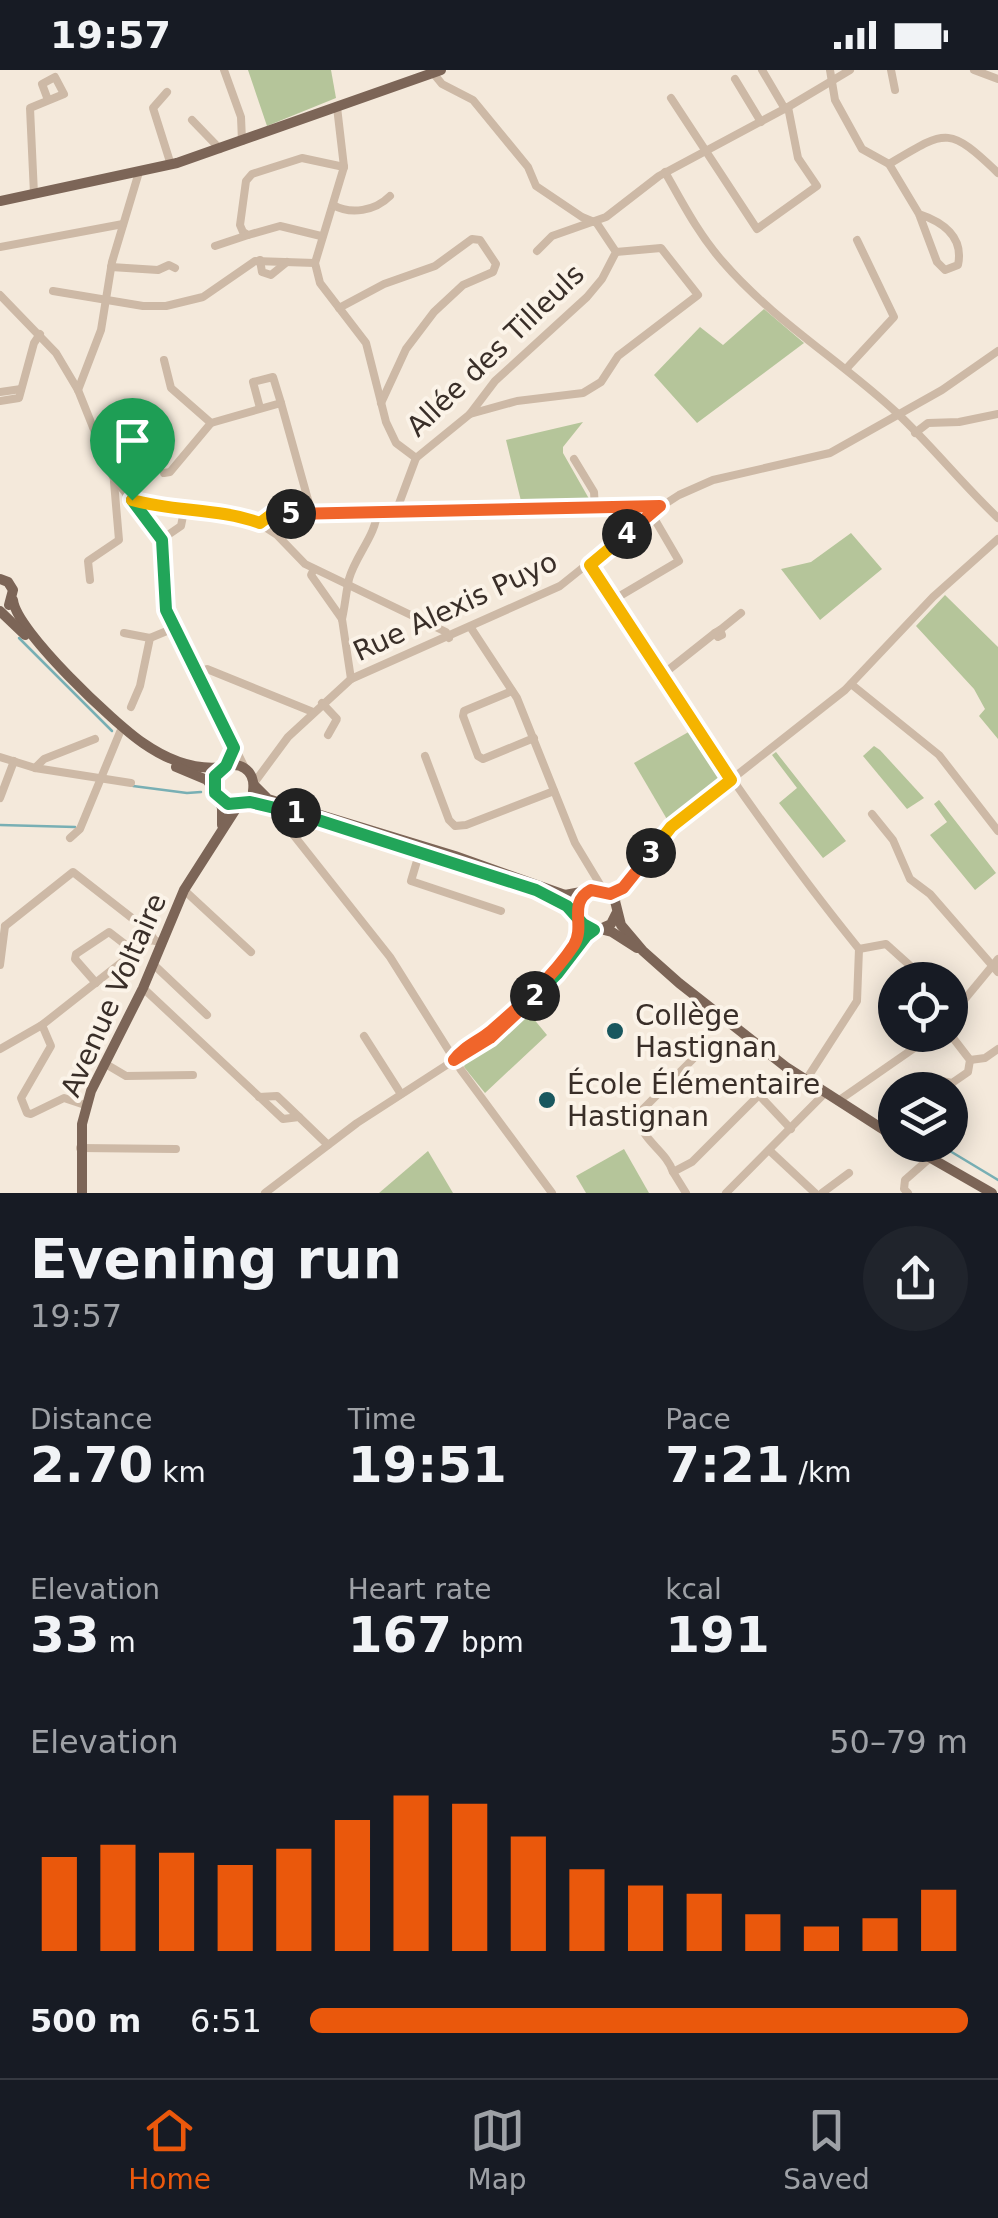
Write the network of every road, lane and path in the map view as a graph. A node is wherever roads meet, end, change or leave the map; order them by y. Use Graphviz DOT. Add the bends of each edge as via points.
graph roads {
  1 [pos="224,70"];
  2 [pos="762,70"];
  3 [pos="830,70"];
  4 [pos="850,70"];
  5 [pos="891,70"];
  6 [pos="974,70"];
  7 [pos="437,72"];
  8 [pos="54,74"];
  9 [pos="735,79"];
  10 [pos="833,80"];
  11 [pos="998,80"];
  12 [pos="895,90"];
  13 [pos="166,92"];
  14 [pos="672,98"];
  15 [pos="48,100"];
  16 [pos="337,107"];
  17 [pos="786,108"];
  18 [pos="241,117"];
  19 [pos="192,120"];
  20 [pos="761,122"];
  21 [pos="259,134"];
  22 [pos="242,141"];
  23 [pos="220,148"];
  24 [pos="703,152"];
  25 [pos="171,164"];
  26 [pos="889,164"];
  27 [pos="344,168"];
  28 [pos="139,172"];
  29 [pos="666,172"];
  30 [pos="998,173"];
  31 [pos="34,194"];
  32 [pos="390,196"];
  33 [pos="0,200"];
  34 [pos="333,205"];
  35 [pos="919,214"];
  36 [pos="596,222"];
  37 [pos="123,224"];
  38 [pos="248,235"];
  39 [pos="321,236"];
  40 [pos="857,240"];
  41 [pos="0,246"];
  42 [pos="215,246"];
  43 [pos="536,251"];
  44 [pos="616,252"];
  45 [pos="260,260"];
  46 [pos="287,262"];
  47 [pos="316,263"];
  48 [pos="111,266"];
  49 [pos="175,268"];
  50 [pos="53,291"];
  51 [pos="0,295"];
  52 [pos="106,299"];
  53 [pos="339,308"];
  54 [pos="40,334"];
  55 [pos="998,352"];
  56 [pos="164,360"];
  57 [pos="846,369"];
  58 [pos="21,388"];
  59 [pos="78,390"];
  60 [pos="0,392"];
  61 [pos="0,401"];
  62 [pos="280,403"];
  63 [pos="381,403"];
  64 [pos="260,408"];
  65 [pos="470,414"];
  66 [pos="998,414"];
  67 [pos="898,415"];
  68 [pos="211,422"];
  69 [pos="915,432"];
  70 [pos="416,458"];
  71 [pos="574,459"];
  72 [pos="164,473"];
  73 [pos="113,476"];
  74 [pos="132,500"];
  75 [pos="660,506"];
  76 [pos="595,508"];
  77 [pos="397,509"];
  78 [pos="377,511"];
  79 [pos="184,512"];
  80 [pos="650,513"];
  81 [pos="312,514"];
  82 [pos="998,518"];
  83 [pos="260,523"];
  84 [pos="998,538"];
  85 [pos="162,540"];
  86 [pos="590,565"];
  87 [pos="314,569"];
  88 [pos="1,578"];
  89 [pos="90,580"];
  90 [pos="348,586"];
  91 [pos="13,600"];
  92 [pos="613,600"];
  93 [pos="0,611"];
  94 [pos="741,613"];
  95 [pos="342,619"];
  96 [pos="174,628"];
  97 [pos="471,628"];
  98 [pos="124,634"];
  99 [pos="150,638"];
  100 [pos="449,638"];
  101 [pos="197,672"];
  102 [pos="662,675"];
  103 [pos="351,679"];
  104 [pos="851,684"];
  105 [pos="512,691"];
  106 [pos="322,704"];
  107 [pos="131,707"];
  108 [pos="314,712"];
  109 [pos="120,732"];
  110 [pos="328,735"];
  111 [pos="95,738"];
  112 [pos="534,738"];
  113 [pos="234,748"];
  114 [pos="0,756"];
  115 [pos="425,756"];
  116 [pos="14,761"];
  117 [pos="225,766"];
  118 [pos="35,768"];
  119 [pos="265,768"];
  120 [pos="246,769"];
  121 [pos="98,779"];
  122 [pos="731,780"];
  123 [pos="131,782"];
  124 [pos="254,784"];
  125 [pos="554,791"];
  126 [pos="216,793"];
  127 [pos="0,798"];
  128 [pos="241,803"];
  129 [pos="872,814"];
  130 [pos="284,824"];
  131 [pos="222,826"];
  132 [pos="998,831"];
  133 [pos="70,838"];
  134 [pos="434,850"];
  135 [pos="420,851"];
  136 [pos="595,876"];
  137 [pos="184,890"];
  138 [pos="589,891"];
  139 [pos="611,900"];
  140 [pos="501,911"];
  141 [pos="578,917"];
  142 [pos="2,926"];
  143 [pos="598,929"];
  144 [pos="158,941"];
  145 [pos="859,949"];
  146 [pos="643,951"];
  147 [pos="135,952"];
  148 [pos="251,952"];
  149 [pos="906,962"];
  150 [pos="153,964"];
  151 [pos="0,965"];
  152 [pos="996,966"];
  153 [pos="96,984"];
  154 [pos="144,988"];
  155 [pos="968,996"];
  156 [pos="208,1015"];
  157 [pos="42,1025"];
  158 [pos="364,1036"];
  159 [pos="0,1049"];
  160 [pos="998,1049"];
  161 [pos="909,1052"];
  162 [pos="964,1052"];
  163 [pos="454,1060"];
  164 [pos="693,1060"];
  165 [pos="970,1060"];
  166 [pos="104,1063"];
  167 [pos="968,1072"];
  168 [pos="193,1075"];
  169 [pos="806,1080"];
  170 [pos="826,1093"];
  171 [pos="401,1094"];
  172 [pos="838,1101"];
  173 [pos="86,1106"];
  174 [pos="878,1126"];
  175 [pos="792,1129"];
  176 [pos="328,1145"];
  177 [pos="80,1148"];
  178 [pos="176,1149"];
  179 [pos="770,1152"];
  180 [pos="933,1162"];
  181 [pos="936,1162"];
  182 [pos="937,1162"];
  183 [pos="673,1172"];
  184 [pos="850,1173"];
  185 [pos="82,1193"];
  186 [pos="264,1193"];
  187 [pos="552,1193"];
  188 [pos="686,1193"];
  189 [pos="726,1193"];
  190 [pos="818,1193"];
  191 [pos="908,1193"];
  192 [pos="982,1193"];
  193 [pos="992,1193"];
  1 -- 18 [label="street"];
  2 -- 17 [label="street"];
  3 -- 10 [label="street"];
  4 -- 10 [label="street"];
  5 -- 12 [label="street"];
  6 -- 11 [label="street"];
  7 -- 16 [label="main road"];
  7 -- 36 [label="street" via="442,84 473,100 536,186"];
  8 -- 15 [label="street" via="42,84"];
  8 -- 15 [label="street" via="64,94"];
  9 -- 20 [label="street"];
  10 -- 17 [label="street"];
  10 -- 26 [label="street" via="862,150"];
  13 -- 25 [label="street" via="153,108"];
  14 -- 24 [label="street"];
  15 -- 31 [label="street" via="30,108"];
  16 -- 21 [label="main road"];
  16 -- 27 [label="street"];
  17 -- 20 [label="street"];
  17 -- 24 [label="street" via="798,158 816,186 757,229"];
  18 -- 21 [label="street"];
  18 -- 22 [label="street"];
  19 -- 23 [label="street"];
  20 -- 24 [label="street"];
  21 -- 22 [label="main road"];
  22 -- 23 [label="main road"];
  23 -- 25 [label="main road"];
  24 -- 29 [label="street"];
  25 -- 28 [label="main road"];
  26 -- 30 [label="street" via="948,136 968,144"];
  26 -- 35 [label="street"];
  27 -- 34 [label="street"];
  27 -- 38 [label="street" via="302,158 252,174 240,225"];
  28 -- 31 [label="main road"];
  28 -- 37 [label="street"];
  29 -- 36 [label="street"];
  29 -- 57 [label="street" via="724,264"];
  31 -- 33 [label="main road"];
  32 -- 34 [label="street" via="350,212"];
  34 -- 39 [label="street"];
  35 -- 35 [label="street" via="937,262 945,270 958,264 961,252 951,232"];
  36 -- 43 [label="street" via="552,236"];
  36 -- 44 [label="street, Allée des Tilleuls"];
  37 -- 41 [label="street"];
  37 -- 48 [label="street"];
  38 -- 39 [label="street" via="280,226"];
  38 -- 42 [label="street"];
  39 -- 47 [label="street"];
  40 -- 57 [label="street" via="894,317"];
  44 -- 65 [label="street, Allée des Tilleuls" via="587,296 495,381"];
  44 -- 65 [label="street" via="661,248 698,295 618,356 583,393"];
  45 -- 46 [label="street"];
  45 -- 46 [label="street" via="262,272 272,275"];
  45 -- 52 [label="street" via="186,302 143,306"];
  46 -- 47 [label="street"];
  47 -- 53 [label="street" via="320,283"];
  48 -- 49 [label="street"];
  48 -- 52 [label="street"];
  50 -- 52 [label="street"];
  51 -- 54 [label="street"];
  52 -- 59 [label="street"];
  53 -- 63 [label="street" via="366,343"];
  53 -- 63 [label="street" via="435,266 472,239 480,240 496,264 453,293 413,338"];
  54 -- 58 [label="street"];
  54 -- 59 [label="street"];
  55 -- 67 [label="street, Rue Alexis Puyo"];
  56 -- 68 [label="street" via="171,388"];
  57 -- 67 [label="street"];
  58 -- 60 [label="street"];
  58 -- 61 [label="street" via="19,398"];
  59 -- 73 [label="street"];
  62 -- 64 [label="street"];
  62 -- 64 [label="street" via="274,377 253,382"];
  62 -- 81 [label="street"];
  63 -- 70 [label="street" via="396,443"];
  64 -- 68 [label="street"];
  65 -- 70 [label="street, Allée des Tilleuls"];
  66 -- 69 [label="street" via="928,422"];
  67 -- 69 [label="street"];
  67 -- 75 [label="street, Rue Alexis Puyo" via="830,453 714,480"];
  68 -- 72 [label="street"];
  69 -- 82 [label="street"];
  70 -- 77 [label="street"];
  71 -- 76 [label="street" via="594,492"];
  73 -- 74 [label="street"];
  73 -- 89 [label="street" via="119,540 88,560"];
  74 -- 79 [label="street"];
  74 -- 85 [label="street"];
  75 -- 76 [label="street"];
  75 -- 80 [label="street, Rue Alexis Puyo"];
  76 -- 77 [label="street"];
  77 -- 78 [label="street"];
  78 -- 81 [label="street"];
  78 -- 90 [label="street"];
  79 -- 83 [label="street"];
  79 -- 85 [label="street" via="182,524"];
  80 -- 86 [label="street, Rue Alexis Puyo"];
  80 -- 92 [label="street" via="679,561"];
  81 -- 83 [label="street" via="272,514"];
  83 -- 87 [label="street"];
  84 -- 104 [label="street"];
  85 -- 96 [label="street" via="166,610"];
  86 -- 92 [label="street"];
  86 -- 97 [label="street, Rue Alexis Puyo"];
  87 -- 90 [label="street"];
  87 -- 95 [label="street" via="311,575"];
  88 -- 91 [label="main road"];
  90 -- 95 [label="street"];
  90 -- 100 [label="street"];
  91 -- 93 [label="main road"];
  91 -- 117 [label="main road" via="41,646 124,729 176,760"];
  92 -- 102 [label="street"];
  93 -- 109 [label="main road"];
  94 -- 102 [label="street"];
  95 -- 103 [label="street"];
  96 -- 99 [label="street"];
  96 -- 101 [label="street"];
  97 -- 100 [label="street, Rue Alexis Puyo"];
  97 -- 105 [label="street"];
  98 -- 99 [label="street"];
  99 -- 107 [label="street"];
  100 -- 103 [label="street, Rue Alexis Puyo"];
  101 -- 108 [label="street" via="207,669"];
  101 -- 113 [label="street"];
  102 -- 122 [label="street"];
  103 -- 106 [label="street, Rue Alexis Puyo"];
  104 -- 122 [label="street"];
  104 -- 132 [label="street" via="939,755"];
  105 -- 112 [label="street"];
  105 -- 112 [label="street" via="464,711 478,756"];
  106 -- 108 [label="street, Rue Alexis Puyo"];
  106 -- 110 [label="street" via="337,719"];
  108 -- 119 [label="street, Rue Alexis Puyo"];
  109 -- 121 [label="street"];
  109 -- 126 [label="main road" via="206,780"];
  111 -- 118 [label="street"];
  112 -- 125 [label="street"];
  113 -- 117 [label="street"];
  113 -- 120 [label="street"];
  114 -- 116 [label="street"];
  115 -- 125 [label="street" via="455,826"];
  116 -- 118 [label="street"];
  116 -- 127 [label="street"];
  117 -- 120 [label="main road"];
  117 -- 126 [label="main road" via="215,776"];
  118 -- 121 [label="street"];
  119 -- 120 [label="street"];
  119 -- 124 [label="street, Rue Alexis Puyo"];
  120 -- 124 [label="main road"];
  121 -- 123 [label="street"];
  121 -- 133 [label="street" via="80,829"];
  122 -- 139 [label="street" via="671,827"];
  122 -- 145 [label="street"];
  124 -- 128 [label="main road"];
  124 -- 134 [label="main road" via="268,799"];
  125 -- 136 [label="street"];
  126 -- 128 [label="main road" via="228,804"];
  126 -- 131 [label="main road"];
  128 -- 131 [label="main road, Avenue Voltaire"];
  128 -- 135 [label="main road" via="272,805"];
  129 -- 152 [label="street" via="893,840 910,879"];
  130 -- 163 [label="street" via="390,957"];
  131 -- 137 [label="main road, Avenue Voltaire"];
  134 -- 135 [label="street"];
  134 -- 138 [label="main road" via="566,894"];
  135 -- 140 [label="street" via="411,881"];
  135 -- 141 [label="main road" via="536,890"];
  136 -- 138 [label="street"];
  136 -- 139 [label="street"];
  137 -- 144 [label="main road, Avenue Voltaire"];
  137 -- 148 [label="street"];
  138 -- 139 [label="main road"];
  138 -- 141 [label="main road" via="578,902"];
  139 -- 143 [label="main road" via="611,924"];
  139 -- 146 [label="main road"];
  141 -- 143 [label="main road"];
  141 -- 163 [label="street" via="576,942 554,970"];
  142 -- 144 [label="street" via="72,872"];
  142 -- 151 [label="street"];
  143 -- 146 [label="main road"];
  143 -- 163 [label="street" via="500,1029"];
  144 -- 147 [label="street"];
  144 -- 150 [label="main road, Avenue Voltaire"];
  145 -- 149 [label="street" via="886,944"];
  145 -- 169 [label="street" via="857,1001"];
  146 -- 169 [label="main road"];
  147 -- 153 [label="street"];
  147 -- 153 [label="street" via="108,932 76,954"];
  150 -- 154 [label="main road, Avenue Voltaire"];
  150 -- 156 [label="street"];
  152 -- 155 [label="street"];
  153 -- 157 [label="street"];
  154 -- 166 [label="main road, Avenue Voltaire"];
  154 -- 176 [label="street" via="283,1119 299,1116"];
  157 -- 159 [label="street"];
  157 -- 173 [label="street" via="51,1046 22,1098 26,1113 64,1098"];
  158 -- 171 [label="street"];
  160 -- 165 [label="street"];
  161 -- 172 [label="street"];
  162 -- 165 [label="street"];
  163 -- 171 [label="street"];
  163 -- 187 [label="street"];
  164 -- 183 [label="street" via="639,1113 640,1128"];
  165 -- 167 [label="street"];
  166 -- 168 [label="street" via="126,1076"];
  166 -- 173 [label="main road, Avenue Voltaire"];
  169 -- 170 [label="main road"];
  170 -- 172 [label="main road"];
  170 -- 175 [label="street"];
  171 -- 176 [label="street"];
  172 -- 174 [label="main road"];
  173 -- 177 [label="main road, Avenue Voltaire"];
  175 -- 179 [label="street"];
  175 -- 183 [label="street" via="759,1094 692,1162"];
  176 -- 186 [label="street"];
  177 -- 178 [label="street"];
  177 -- 185 [label="main road, Avenue Voltaire"];
  179 -- 189 [label="street"];
  179 -- 190 [label="street"];
  180 -- 191 [label="street" via="905,1180"];
  181 -- 192 [label="main road"];
  182 -- 193 [label="main road"];
  183 -- 188 [label="street"];
  184 -- 190 [label="street"];
}
